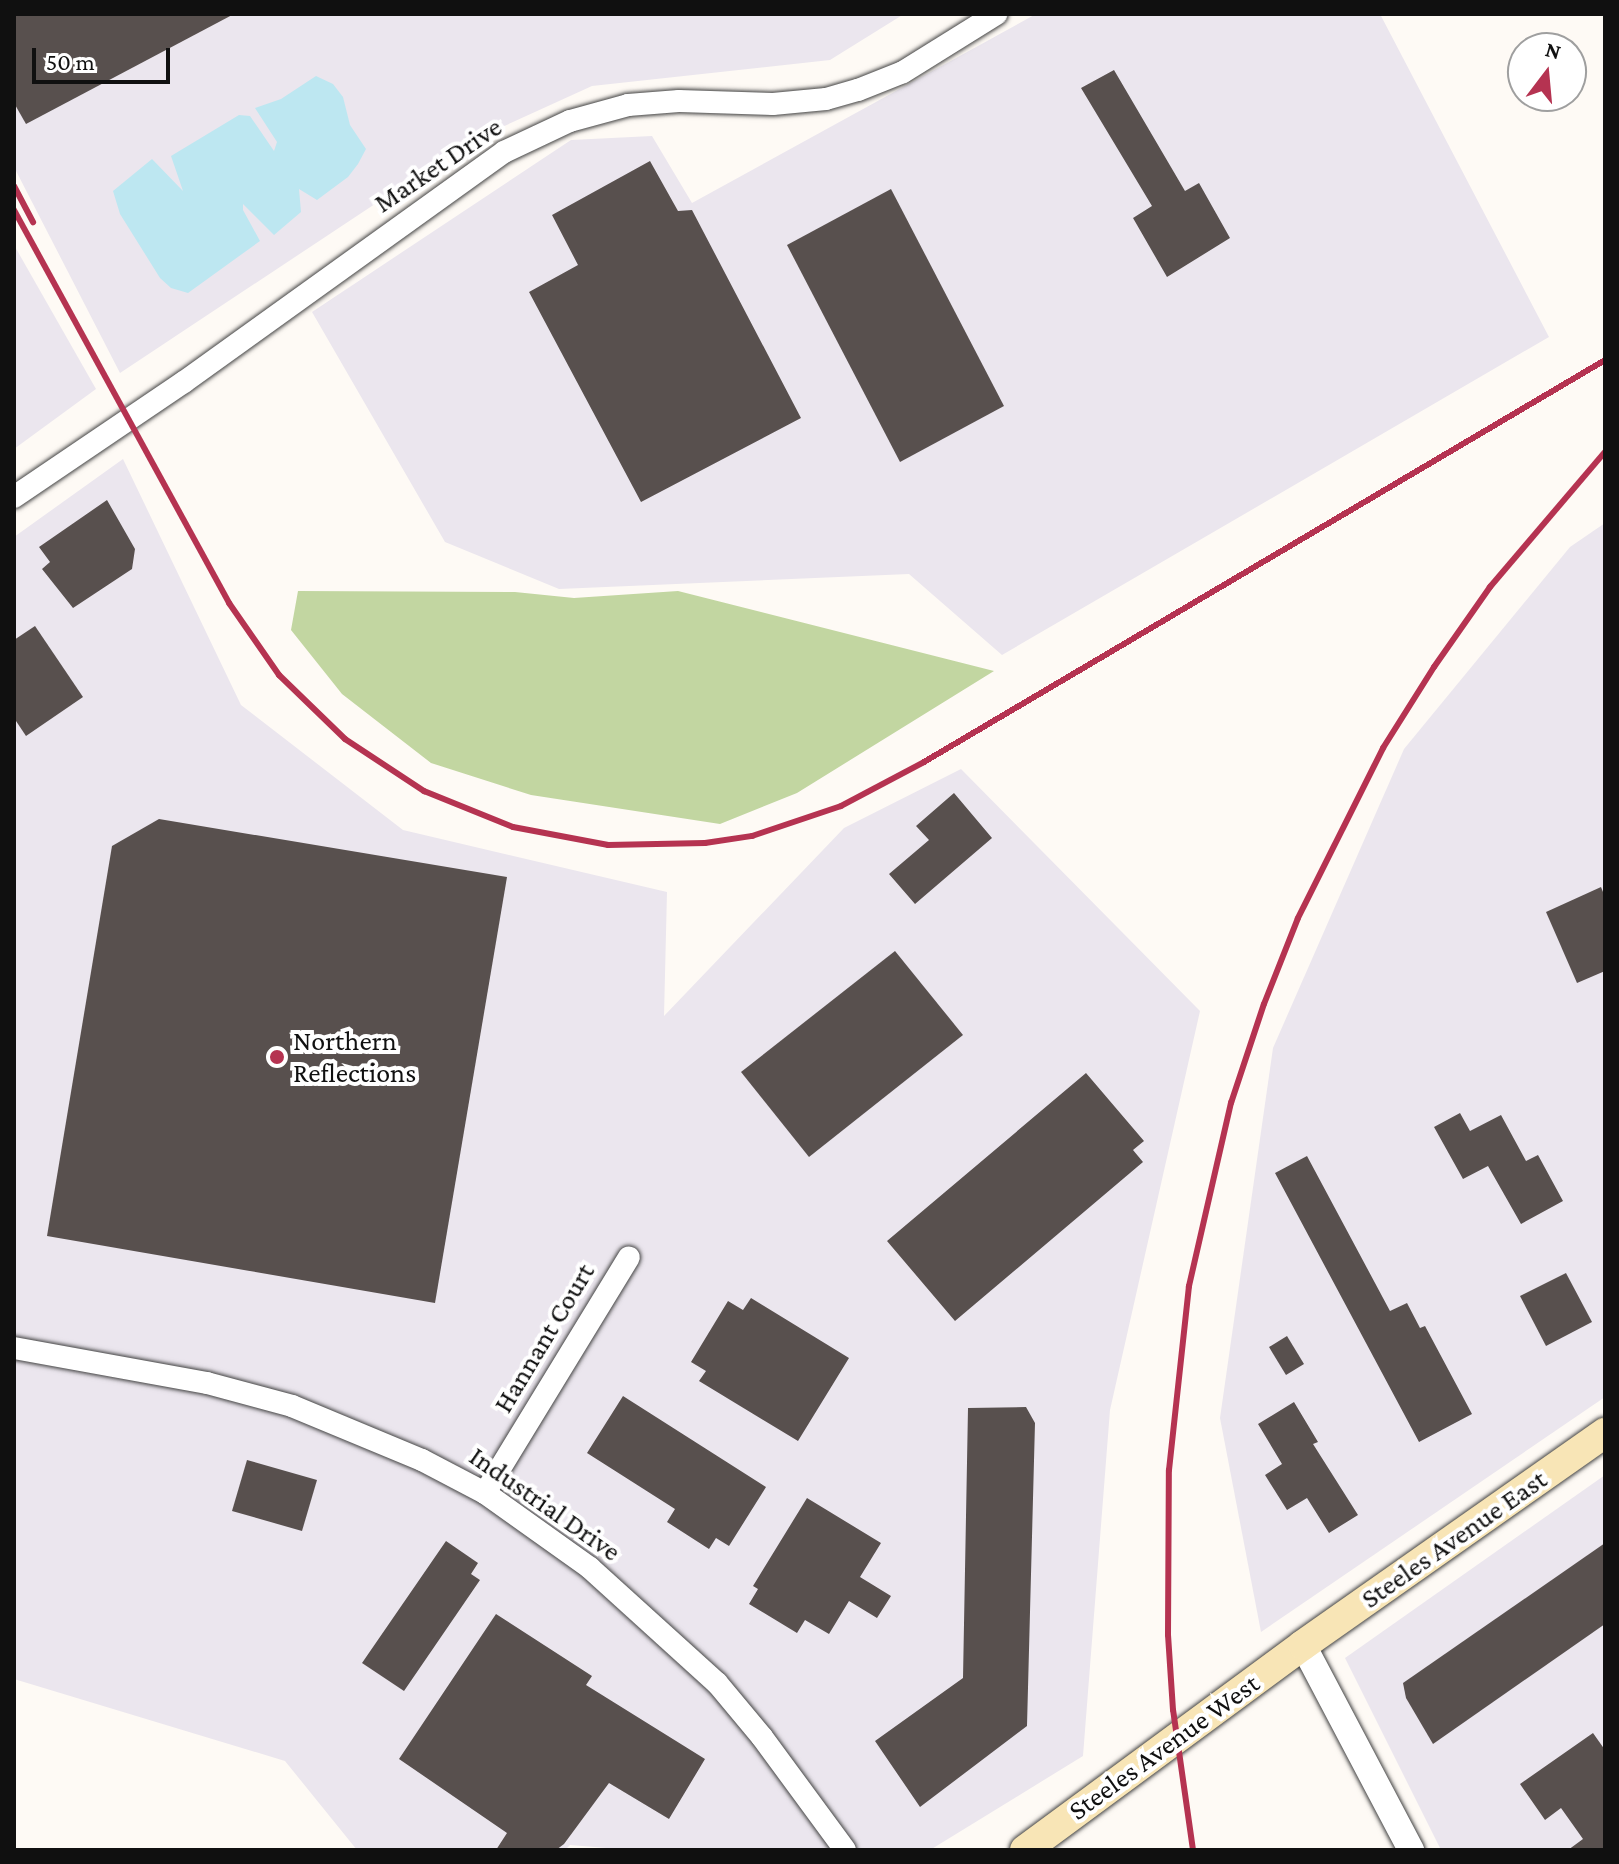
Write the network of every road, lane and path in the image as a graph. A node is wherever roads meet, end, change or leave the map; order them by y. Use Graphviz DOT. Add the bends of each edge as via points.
graph roads {
  1 [pos="996,14"];
  2 [pos="14,497"];
  3 [pos="629,1257"];
  4 [pos="14,1348"];
  5 [pos="1605,1433"];
  6 [pos="485,1493"];
  7 [pos="1303,1645"];
  8 [pos="845,1850"];
  9 [pos="1025,1850"];
  10 [pos="1411,1850"];
  1 -- 2 [label="street, Market Drive" via="903,72 826,99 628,105 570,121 504,152"];
  3 -- 6 [label="street, Hannant Court"];
  4 -- 6 [label="street, Industrial Drive" via="207,1383 292,1406 422,1460"];
  5 -- 7 [label="main road, Steeles Avenue East"];
  6 -- 8 [label="street, Industrial Drive" via="590,1568 717,1683"];
  7 -- 9 [label="main road, Steeles Avenue West"];
  7 -- 10 [label="street"];
}
